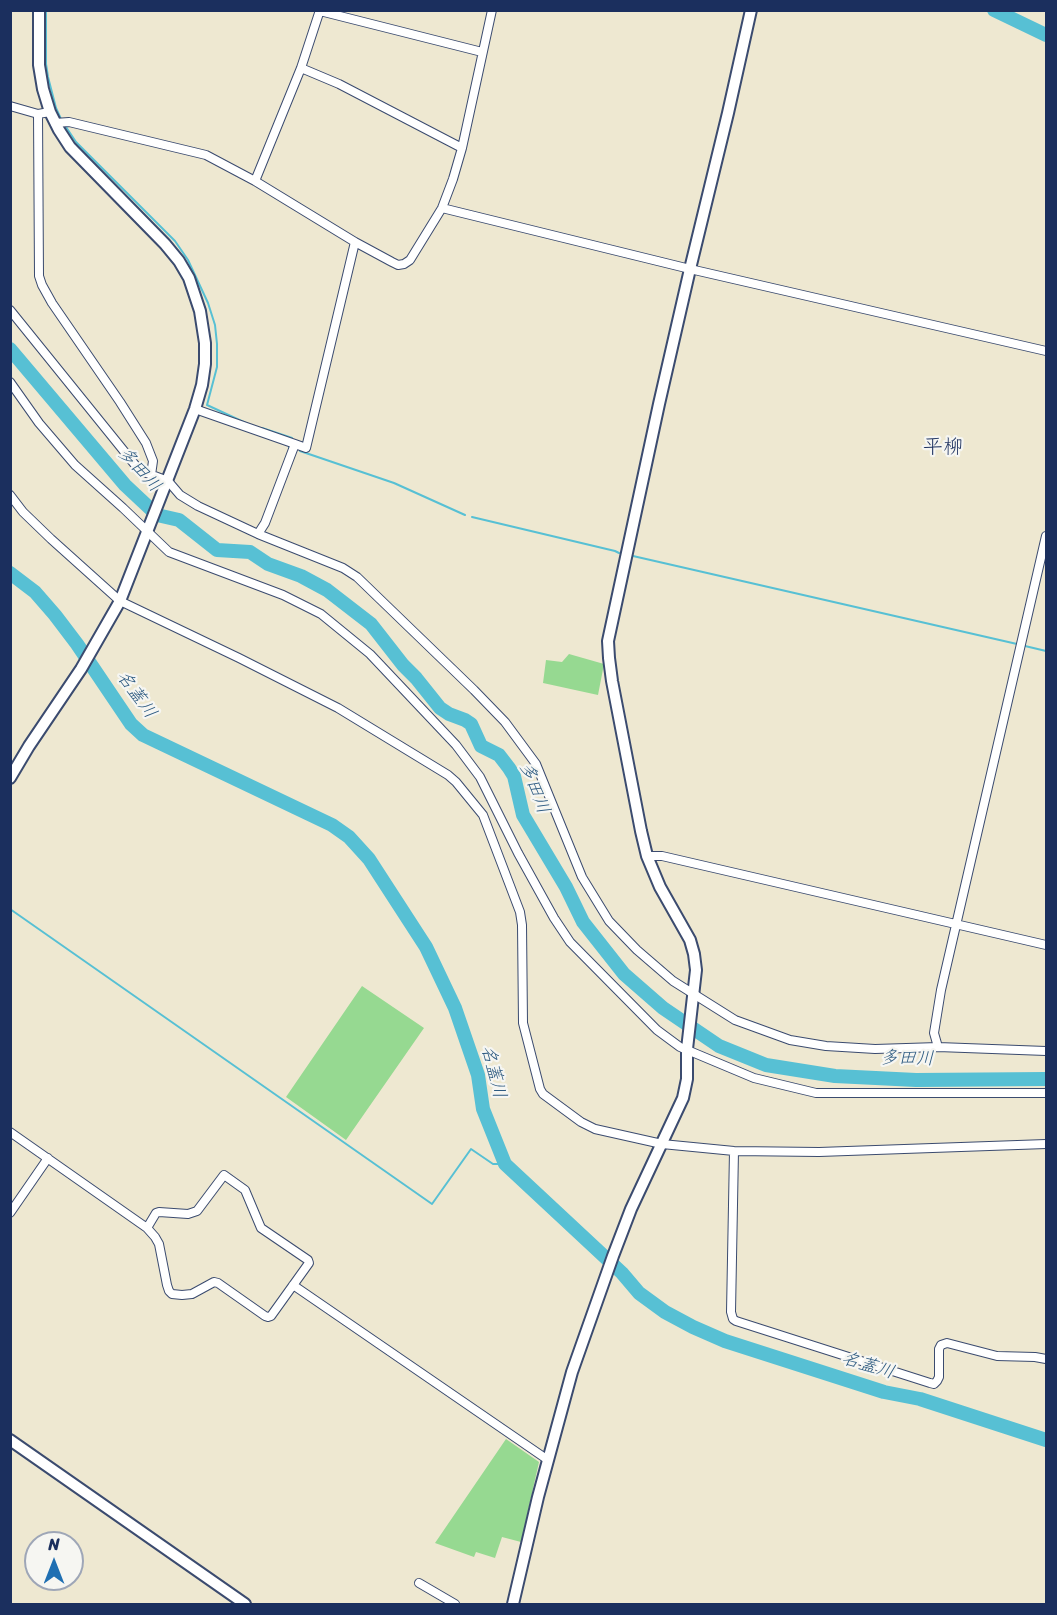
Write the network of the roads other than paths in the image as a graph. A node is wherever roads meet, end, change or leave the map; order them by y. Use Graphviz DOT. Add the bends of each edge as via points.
graph roads {
  1 [pos="39,10"];
  2 [pos="492,10"];
  3 [pos="751,10"];
  4 [pos="320,11"];
  5 [pos="482,52"];
  6 [pos="301,68"];
  7 [pos="10,106"];
  8 [pos="50,112"];
  9 [pos="38,114"];
  10 [pos="60,122"];
  11 [pos="462,148"];
  12 [pos="255,181"];
  13 [pos="442,208"];
  14 [pos="355,242"];
  15 [pos="690,269"];
  16 [pos="10,310"];
  17 [pos="1047,351"];
  18 [pos="10,382"];
  19 [pos="195,409"];
  20 [pos="295,444"];
  21 [pos="151,475"];
  22 [pos="167,484"];
  23 [pos="10,495"];
  24 [pos="149,529"];
  25 [pos="258,534"];
  26 [pos="1047,536"];
  27 [pos="120,601"];
  28 [pos="10,778"];
  29 [pos="647,856"];
  30 [pos="957,924"];
  31 [pos="1047,945"];
  32 [pos="693,996"];
  33 [pos="688,1047"];
  34 [pos="938,1047"];
  35 [pos="1047,1051"];
  36 [pos="1047,1094"];
  37 [pos="10,1132"];
  38 [pos="662,1144"];
  39 [pos="1047,1144"];
  40 [pos="734,1151"];
  41 [pos="48,1158"];
  42 [pos="10,1213"];
  43 [pos="147,1228"];
  44 [pos="293,1285"];
  45 [pos="1047,1359"];
  46 [pos="10,1440"];
  47 [pos="548,1460"];
  48 [pos="419,1583"];
  49 [pos="245,1605"];
  50 [pos="455,1605"];
  51 [pos="513,1605"];
  1 -- 8 [label="street" via="39,65"];
  2 -- 5 [label="street"];
  3 -- 15 [label="street"];
  4 -- 5 [label="street"];
  4 -- 6 [label="street"];
  5 -- 11 [label="street"];
  6 -- 11 [label="street"];
  6 -- 12 [label="street"];
  7 -- 9 [label="street"];
  8 -- 9 [label="street"];
  8 -- 10 [label="street"];
  9 -- 21 [label="street" via="39,276 52,303 146,443 153,461"];
  10 -- 12 [label="street" via="206,155"];
  10 -- 19 [label="street" via="70,147 165,244 189,278 200,310 205,343"];
  11 -- 13 [label="street"];
  12 -- 14 [label="street"];
  13 -- 14 [label="street" via="404,264 398,265"];
  13 -- 15 [label="street"];
  14 -- 20 [label="street" via="306,448"];
  15 -- 17 [label="street"];
  15 -- 29 [label="street" via="608,640 612,681"];
  16 -- 21 [label="street" via="136,466"];
  18 -- 24 [label="street" via="75,465"];
  19 -- 20 [label="street"];
  19 -- 22 [label="street"];
  20 -- 25 [label="street"];
  21 -- 22 [label="street"];
  22 -- 24 [label="street"];
  22 -- 25 [label="street" via="198,506"];
  23 -- 27 [label="street" via="51,539"];
  24 -- 27 [label="street"];
  24 -- 33 [label="street" via="169,552 284,595 321,614 370,654 456,745 480,777 518,853 570,942 657,1030 680,1047"];
  25 -- 32 [label="street" via="357,577 505,722 536,764 582,877 609,921"];
  26 -- 30 [label="street"];
  27 -- 28 [label="street"];
  27 -- 38 [label="street" via="338,708 456,782 483,815 520,912 524,1023 540,1089 589,1127"];
  29 -- 30 [label="street" via="662,856"];
  29 -- 32 [label="street" via="690,940 696,970"];
  30 -- 31 [label="street"];
  30 -- 34 [label="street" via="934,1033"];
  32 -- 33 [label="street"];
  32 -- 34 [label="street" via="735,1020 790,1040 826,1046"];
  33 -- 36 [label="street" via="754,1078 816,1093"];
  33 -- 38 [label="street" via="683,1098"];
  34 -- 35 [label="street"];
  37 -- 41 [label="street"];
  38 -- 40 [label="street"];
  38 -- 47 [label="street" via="613,1256 572,1372"];
  39 -- 40 [label="street"];
  40 -- 45 [label="street" via="730,1312 735,1322 934,1384 939,1377 939,1349 947,1343 997,1356"];
  41 -- 42 [label="street"];
  41 -- 43 [label="street"];
  43 -- 44 [label="street" via="159,1244 166,1285 172,1293 192,1294 214,1282 268,1317"];
  43 -- 44 [label="street" via="156,1213 197,1211 224,1175 245,1190 261,1228 308,1260"];
  44 -- 47 [label="street"];
  46 -- 49 [label="street"];
  47 -- 51 [label="street"];
  48 -- 50 [label="street"];
}
